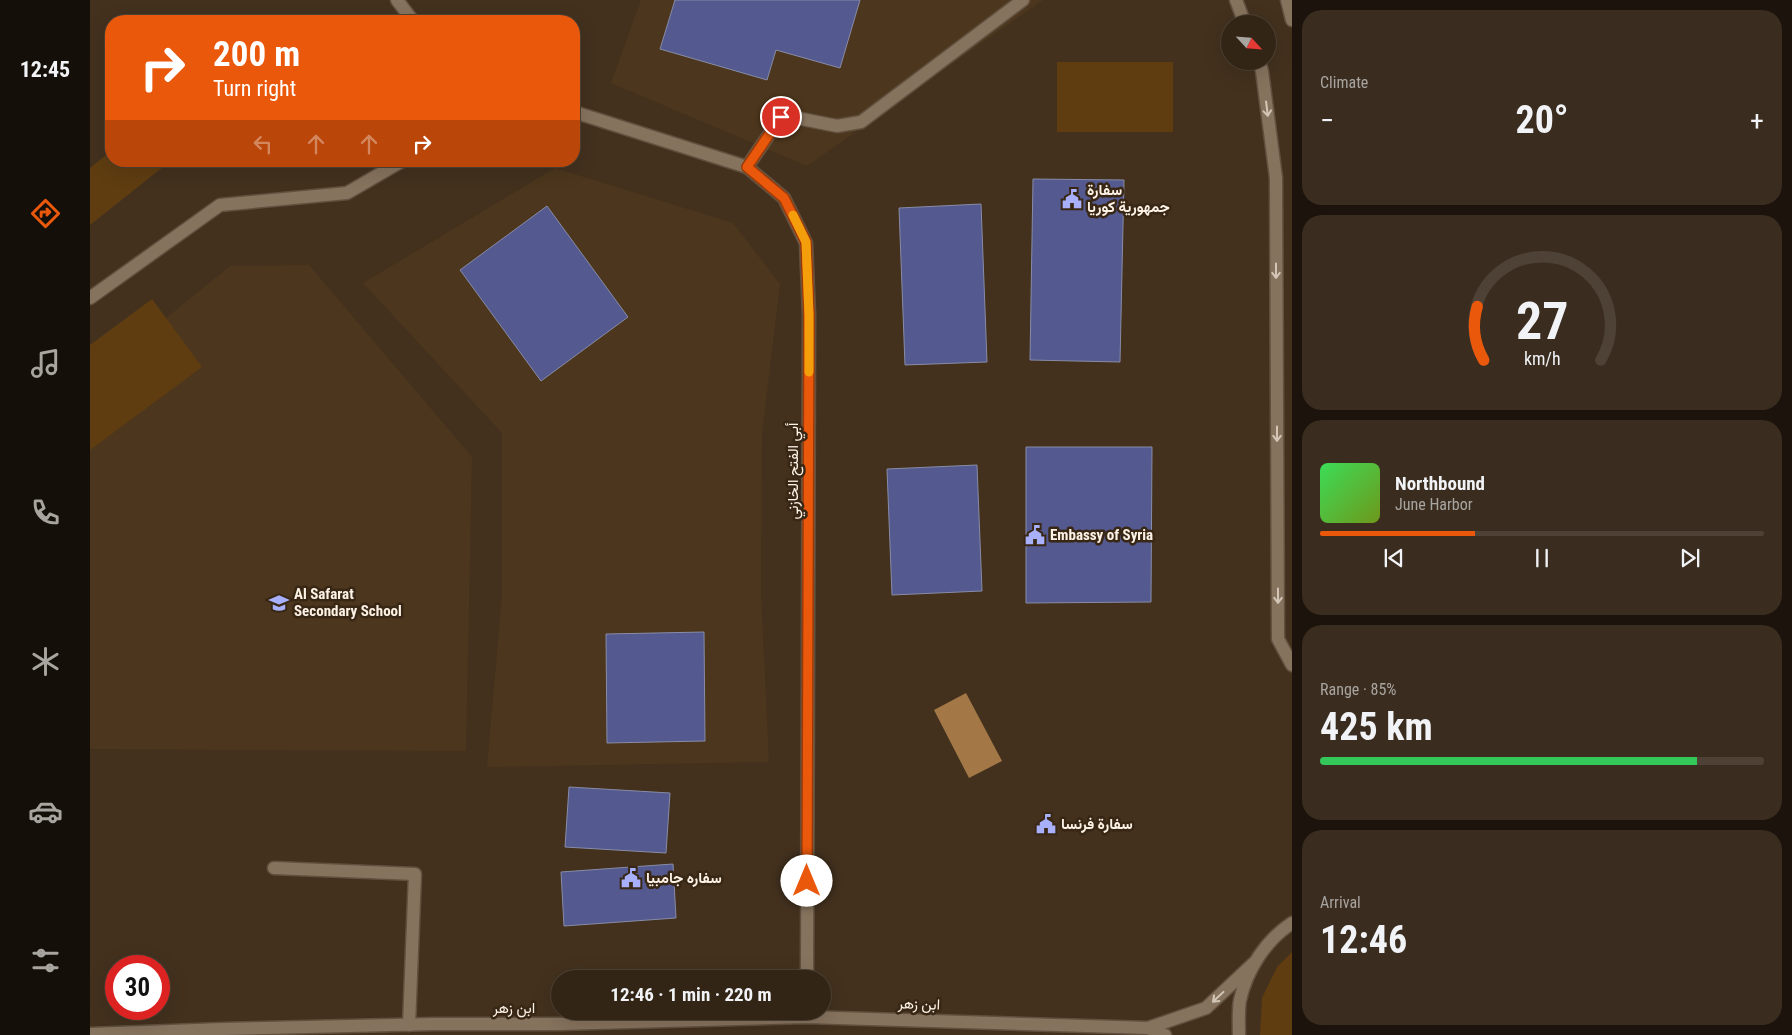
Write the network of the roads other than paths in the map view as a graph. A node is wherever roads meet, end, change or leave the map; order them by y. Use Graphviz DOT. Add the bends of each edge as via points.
graph roads {
  1 [pos="397,0"];
  2 [pos="1024,0"];
  3 [pos="1236,0"];
  4 [pos="1286,0"];
  5 [pos="408,15"];
  6 [pos="1242,15"];
  7 [pos="1292,20"];
  8 [pos="1262,70"];
  9 [pos="580,114"];
  10 [pos="392,167"];
  11 [pos="747,167"];
  12 [pos="90,298"];
  13 [pos="1292,665"];
  14 [pos="274,868"];
  15 [pos="1292,923"];
  16 [pos="1254,963"];
  17 [pos="807,970"];
  18 [pos="831,1015"];
  19 [pos="715,1020"];
  20 [pos="409,1025"];
  21 [pos="1148,1028"];
  22 [pos="561,1030"];
  23 [pos="90,1034"];
  24 [pos="1165,1035"];
  25 [pos="1239,1035"];
  1 -- 5 [label="street"];
  2 -- 11 [label="street" via="862,122 837,126 781,117"];
  3 -- 6 [label="street"];
  4 -- 7 [label="street"];
  8 -- 13 [label="street, one-way" via="1276,178 1278,639"];
  9 -- 11 [label="street, أبي الفتح الخازني"];
  10 -- 12 [label="street" via="347,193 220,204"];
  11 -- 17 [label="street, أبي الفتح الخازني" via="784,198 806,242 809,315"];
  14 -- 20 [label="street" via="415,874"];
  15 -- 16 [label="street" via="1279,931"];
  16 -- 21 [label="street, one-way" via="1206,1008"];
  16 -- 25 [label="street" via="1240,1000"];
  18 -- 21 [label="street, ابن زهر"];
  19 -- 22 [label="street, ابن زهر"];
  20 -- 22 [label="street, ابن زهر"];
  20 -- 23 [label="street, ابن زهر"];
  21 -- 24 [label="street"];
}
